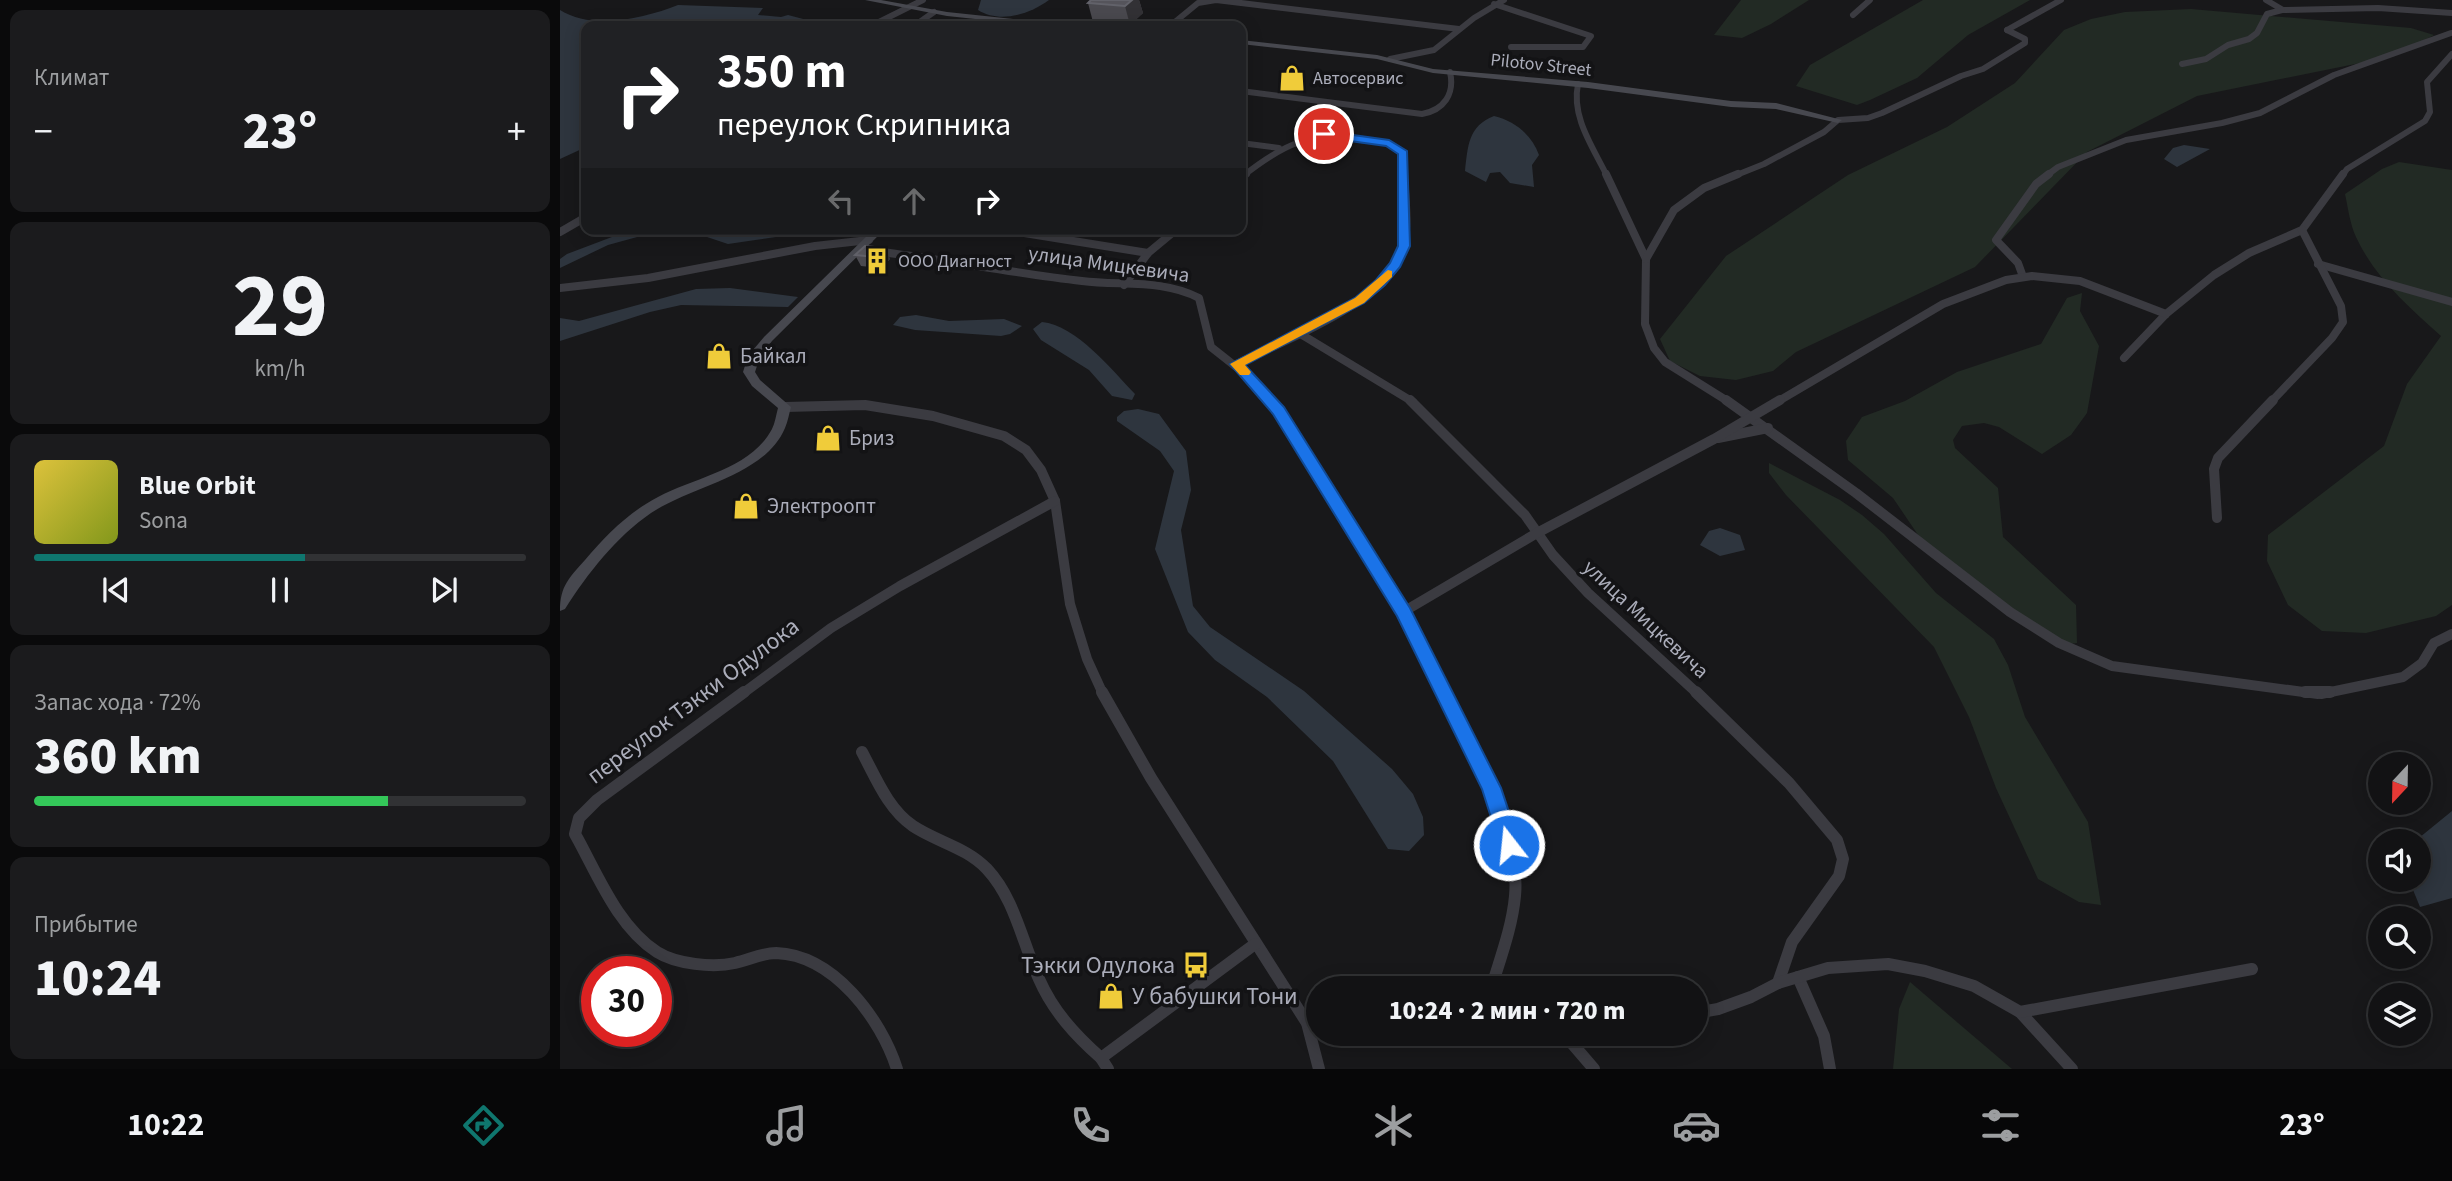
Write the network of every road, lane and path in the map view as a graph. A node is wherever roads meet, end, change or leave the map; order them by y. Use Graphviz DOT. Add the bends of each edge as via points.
graph roads {
  1 [pos="869,0"];
  2 [pos="923,0"];
  3 [pos="1504,0"];
  4 [pos="1870,0"];
  5 [pos="2060,0"];
  6 [pos="2266,0"];
  7 [pos="1494,4"];
  8 [pos="908,8"];
  9 [pos="2283,10"];
  10 [pos="934,12"];
  11 [pos="2452,13"];
  12 [pos="1853,15"];
  13 [pos="882,21"];
  14 [pos="921,21"];
  15 [pos="1016,21"];
  16 [pos="1176,21"];
  17 [pos="1459,29"];
  18 [pos="2452,33"];
  19 [pos="1246,43"];
  20 [pos="1511,47"];
  21 [pos="2452,54"];
  22 [pos="1390,59"];
  23 [pos="2182,64"];
  24 [pos="1450,72"];
  25 [pos="1578,84"];
  26 [pos="1246,92"];
  27 [pos="1838,120"];
  28 [pos="1246,145"];
  29 [pos="1279,148"];
  30 [pos="1246,174"];
  31 [pos="581,220"];
  32 [pos="2302,230"];
  33 [pos="560,232"];
  34 [pos="874,235"];
  35 [pos="1036,235"];
  36 [pos="1170,235"];
  37 [pos="869,240"];
  38 [pos="859,249"];
  39 [pos="1149,253"];
  40 [pos="1646,259"];
  41 [pos="2318,264"];
  42 [pos="2022,274"];
  43 [pos="1124,285"];
  44 [pos="560,288"];
  45 [pos="2452,302"];
  46 [pos="2166,314"];
  47 [pos="1299,333"];
  48 [pos="2124,358"];
  49 [pos="1236,364"];
  50 [pos="785,407"];
  51 [pos="1751,415"];
  52 [pos="1768,428"];
  53 [pos="1714,439"];
  54 [pos="1055,501"];
  55 [pos="2217,518"];
  56 [pos="1538,533"];
  57 [pos="560,606"];
  58 [pos="1404,612"];
  59 [pos="2452,634"];
  60 [pos="862,752"];
  61 [pos="1255,944"];
  62 [pos="2252,969"];
  63 [pos="1495,976"];
  64 [pos="1798,977"];
  65 [pos="1778,983"];
  66 [pos="1708,1010"];
  67 [pos="2020,1012"];
  68 [pos="1306,1015"];
  69 [pos="1315,1046"];
  70 [pos="1574,1046"];
  71 [pos="1105,1064"];
  72 [pos="897,1069"];
  73 [pos="1318,1069"];
  74 [pos="1594,1069"];
  75 [pos="1830,1069"];
  76 [pos="2072,1069"];
  1 -- 8 [label="street"];
  2 -- 8 [label="street"];
  3 -- 7 [label="street"];
  4 -- 12 [label="street"];
  5 -- 27 [label="street" via="2007,30 2025,43 1983,69 1868,118"];
  6 -- 9 [label="street"];
  7 -- 17 [label="street"];
  7 -- 20 [label="street" via="1591,36 1583,47"];
  8 -- 10 [label="street"];
  8 -- 13 [label="street"];
  9 -- 11 [label="street"];
  9 -- 23 [label="street" via="2267,14 2249,39 2206,59"];
  10 -- 14 [label="street"];
  10 -- 15 [label="street"];
  16 -- 17 [label="street" via="1198,3 1216,0"];
  17 -- 22 [label="street" via="1434,50"];
  18 -- 42 [label="street" via="2334,75 2260,113 2119,142 2046,174 1997,235 1999,246 2019,264"];
  19 -- 22 [label="street, Pilotov Street"];
  21 -- 32 [label="street" via="2427,82 2430,112 2425,121 2347,169"];
  22 -- 24 [label="street, Pilotov Street"];
  24 -- 25 [label="street, Pilotov Street"];
  24 -- 26 [label="street" via="1447,99 1433,113"];
  25 -- 27 [label="street, Pilotov Street" via="1776,107"];
  25 -- 40 [label="street" via="1579,118"];
  27 -- 40 [label="street" via="1764,164 1684,200"];
  28 -- 29 [label="street"];
  29 -- 30 [label="street"];
  29 -- 47 [label="street" via="1313,135 1337,135 1389,143 1403,153 1404,246 1395,264 1360,300"];
  31 -- 33 [label="street"];
  32 -- 41 [label="street"];
  32 -- 46 [label="street" via="2231,264"];
  34 -- 37 [label="street"];
  35 -- 39 [label="street"];
  36 -- 39 [label="street"];
  37 -- 38 [label="street"];
  37 -- 44 [label="street" via="648,278"];
  38 -- 43 [label="street, улица Мицкевича"];
  38 -- 50 [label="street" via="754,356 749,372"];
  39 -- 43 [label="street"];
  40 -- 51 [label="street" via="1649,277 1643,313 1657,354"];
  41 -- 45 [label="street"];
  41 -- 55 [label="street" via="2341,306 2343,322 2218,458 2214,469"];
  42 -- 46 [label="street" via="2081,279"];
  42 -- 51 [label="street" via="1943,304"];
  43 -- 49 [label="street, улица Мицкевича" via="1177,289 1199,298 1211,346"];
  46 -- 48 [label="street"];
  47 -- 49 [label="street"];
  47 -- 56 [label="street, улица Мицкевича" via="1414,403 1525,514"];
  49 -- 58 [label="street, улица Мицкевича" via="1279,411"];
  50 -- 54 [label="street" via="864,405 976,425 1026,450"];
  50 -- 57 [label="street" via="783,423 759,451 726,473 670,497 634,519"];
  51 -- 52 [label="street"];
  51 -- 53 [label="street"];
  52 -- 53 [label="street"];
  52 -- 59 [label="street" via="2010,612 2078,654 2112,666 2320,694 2403,677 2422,663 2434,643"];
  53 -- 56 [label="street"];
  54 -- 61 [label="street" via="1070,604 1087,659 1151,778"];
  54 -- 72 [label="street, переулок Тэкки Одулока" via="831,628 597,800 579,818 575,834 630,928 658,953 727,965 776,953 812,963 849,990 871,1017 895,1057"];
  56 -- 58 [label="street"];
  56 -- 65 [label="street, улица Мицкевича" via="1588,593 1739,731 1836,840 1843,859 1839,876 1792,942"];
  58 -- 63 [label="street, улица Мицкевича" via="1492,788 1515,868 1516,896"];
  60 -- 71 [label="street" via="902,818 969,852 987,869 1003,890 1063,1023"];
  61 -- 68 [label="street"];
  61 -- 71 [label="street"];
  62 -- 67 [label="street"];
  64 -- 65 [label="street"];
  64 -- 67 [label="street" via="1829,968 1888,964 1974,986"];
  64 -- 75 [label="street" via="1824,1036"];
  65 -- 66 [label="street" via="1751,998"];
  67 -- 76 [label="street"];
  69 -- 73 [label="street"];
  70 -- 74 [label="street"];
}
